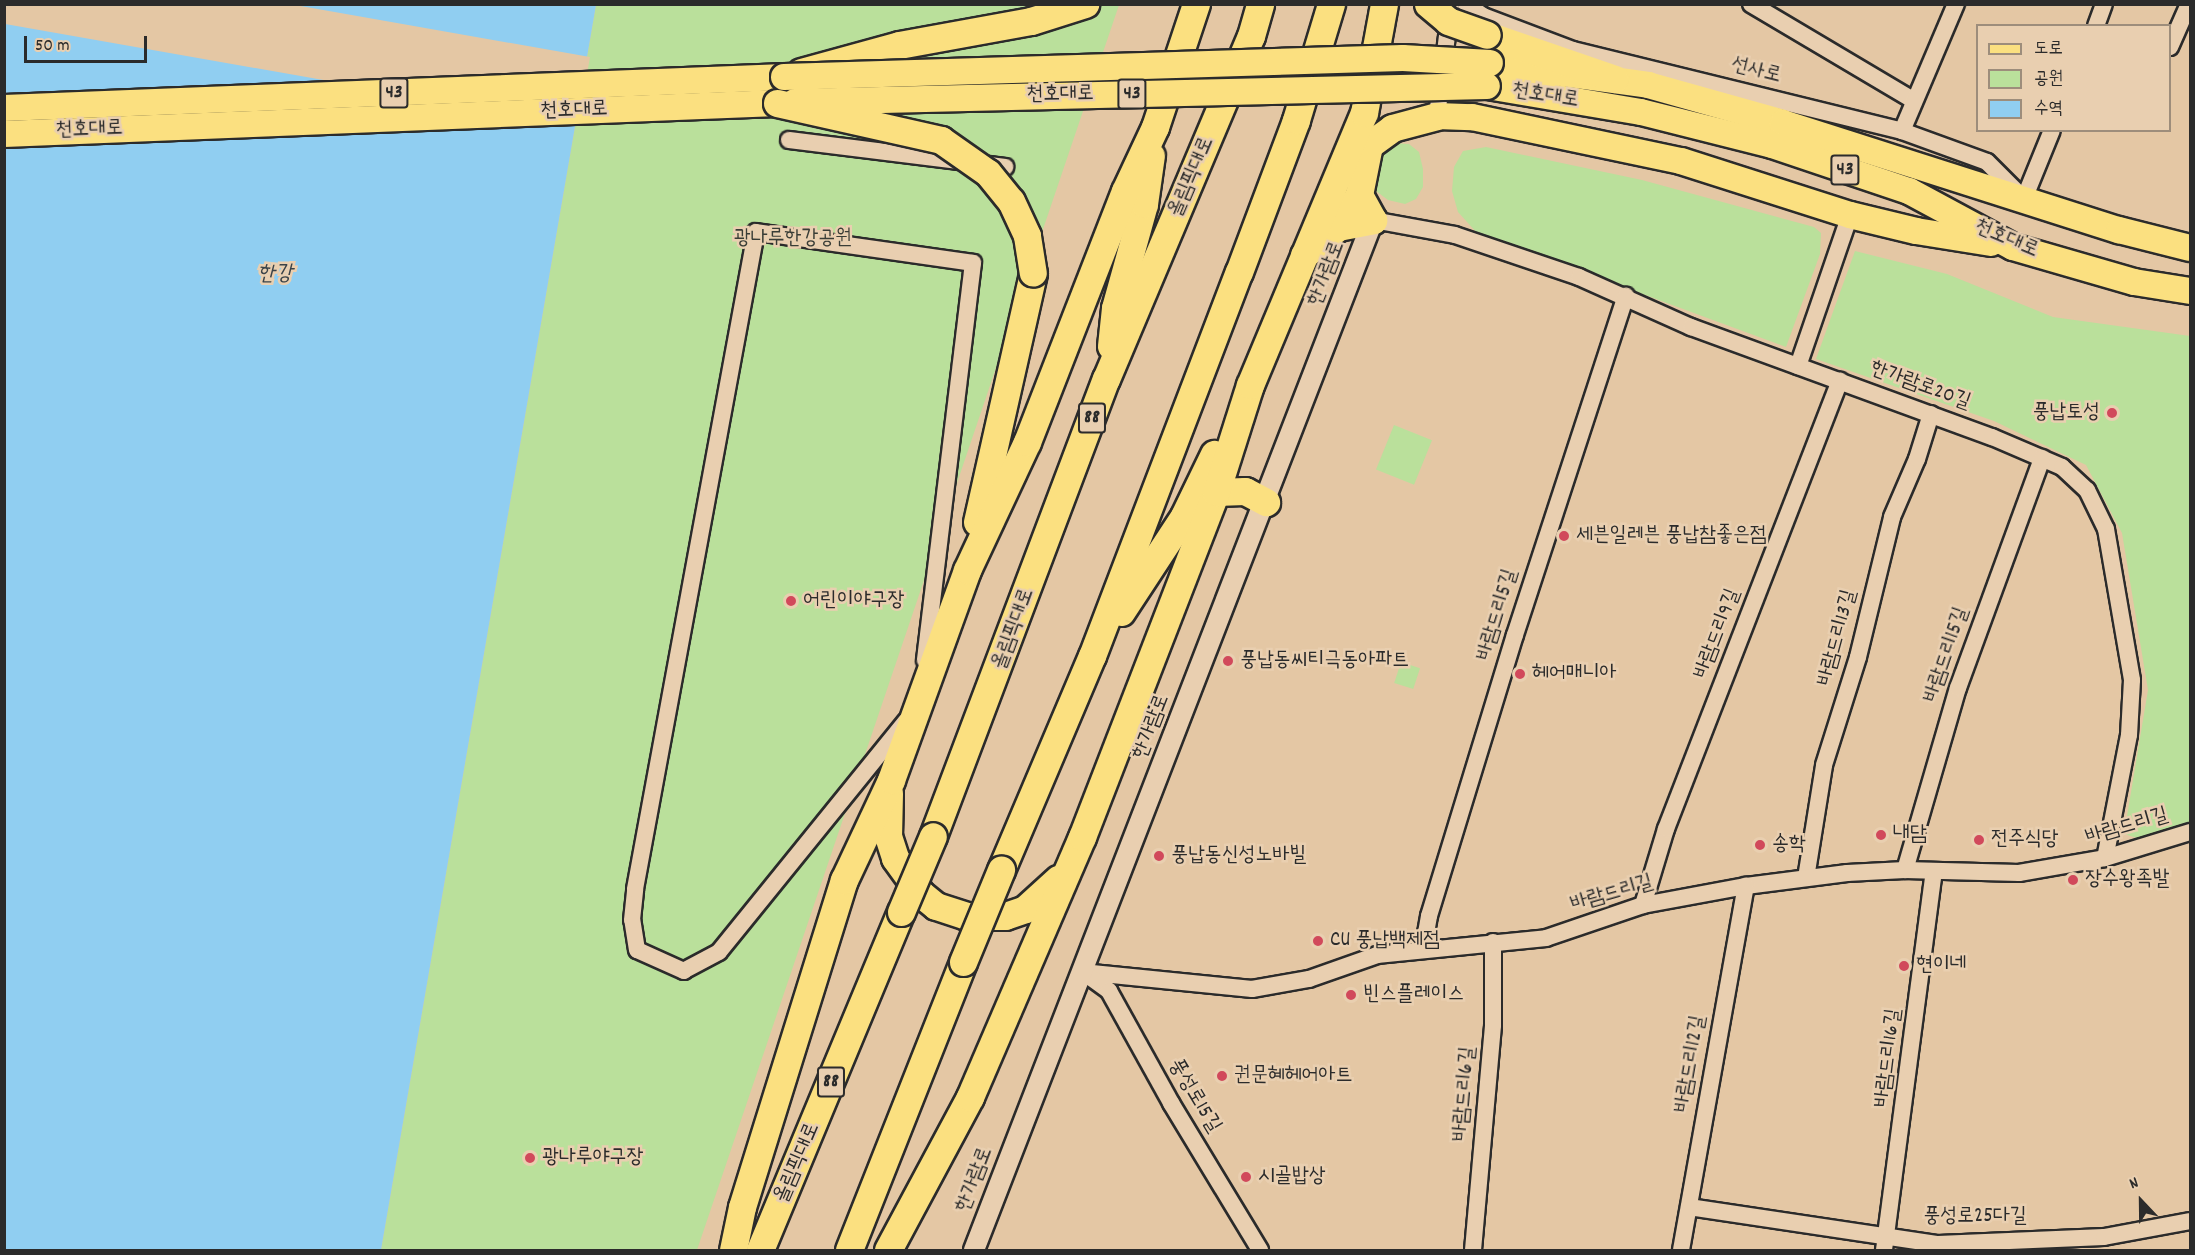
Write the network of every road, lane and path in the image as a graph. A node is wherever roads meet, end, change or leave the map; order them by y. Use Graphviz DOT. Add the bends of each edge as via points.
graph roads {
  1 [pos="1085,4"];
  2 [pos="1196,4"];
  3 [pos="1260,4"];
  4 [pos="1331,4"];
  5 [pos="1384,4"];
  6 [pos="1428,4"];
  7 [pos="1451,4"];
  8 [pos="1466,4"];
  9 [pos="1751,4"];
  10 [pos="1956,4"];
  11 [pos="2104,4"];
  12 [pos="2189,4"];
  13 [pos="2097,24"];
  14 [pos="2171,43"];
  15 [pos="1489,75"];
  16 [pos="1615,79"];
  17 [pos="781,90"];
  18 [pos="1912,100"];
  19 [pos="4,108"];
  20 [pos="1364,113"];
  21 [pos="1437,116"];
  22 [pos="1155,127"];
  23 [pos="1902,131"];
  24 [pos="2051,132"];
  25 [pos="4,134"];
  26 [pos="789,140"];
  27 [pos="1369,145"];
  28 [pos="1005,167"];
  29 [pos="1359,195"];
  30 [pos="2024,199"];
  31 [pos="1850,215"];
  32 [pos="1373,220"];
  33 [pos="1338,228"];
  34 [pos="2190,246"];
  35 [pos="2013,247"];
  36 [pos="1301,258"];
  37 [pos="2190,291"];
  38 [pos="1626,296"];
  39 [pos="1798,366"];
  40 [pos="1106,379"];
  41 [pos="1840,381"];
  42 [pos="1250,385"];
  43 [pos="1930,414"];
  44 [pos="2042,458"];
  45 [pos="1216,492"];
  46 [pos="1266,502"];
  47 [pos="967,570"];
  48 [pos="1092,656"];
  49 [pos="919,702"];
  50 [pos="891,780"];
  51 [pos="2190,832"];
  52 [pos="1082,837"];
  53 [pos="2105,858"];
  54 [pos="1905,870"];
  55 [pos="1934,871"];
  56 [pos="1806,878"];
  57 [pos="1746,886"];
  58 [pos="1643,905"];
  59 [pos="1493,942"];
  60 [pos="1423,950"];
  61 [pos="1082,972"];
  62 [pos="1689,1207"];
  63 [pos="2190,1221"];
  64 [pos="1885,1243"];
  65 [pos="733,1251"];
  66 [pos="760,1251"];
  67 [pos="849,1251"];
  68 [pos="888,1251"];
  69 [pos="974,1251"];
  70 [pos="1260,1251"];
  71 [pos="1473,1251"];
  72 [pos="1681,1251"];
  1 -- 17 [label="highway, bridge" via="1031,21 899,45"];
  2 -- 22 [label="highway"];
  3 -- 40 [label="highway, 올림픽대로 / 88" via="1251,36"];
  4 -- 48 [label="highway" via="1296,120"];
  5 -- 20 [label="highway"];
  6 -- 16 [label="highway, bridge" via="1448,21"];
  7 -- 21 [label="street"];
  8 -- 23 [label="street, 선사로" via="1483,16 1573,50"];
  9 -- 18 [label="street"];
  10 -- 18 [label="street"];
  11 -- 13 [label="street"];
  12 -- 14 [label="street"];
  15 -- 16 [label="main road, 천호대로 / 43"];
  15 -- 17 [label="main road, 천호대로 / 43, bridge"];
  15 -- 35 [label="main road, 천호대로 / 43" via="1772,145 1909,191"];
  16 -- 30 [label="main road, 천호대로 / 43" via="1783,123"];
  17 -- 19 [label="main road, 천호대로 / 43"];
  17 -- 25 [label="main road, 천호대로 / 43"];
  17 -- 47 [label="highway, bridge" via="941,140 988,173 1011,201 1027,236 1033,273"];
  18 -- 23 [label="street"];
  20 -- 27 [label="highway"];
  20 -- 36 [label="highway"];
  21 -- 27 [label="highway" via="1392,128"];
  21 -- 31 [label="main road" via="1472,117 1681,161"];
  22 -- 40 [label="highway" via="1144,204 1116,308"];
  22 -- 47 [label="highway" via="1125,191 1027,442"];
  23 -- 30 [label="street, 선사로" via="1987,162"];
  24 -- 30 [label="street"];
  26 -- 28 [label="street"];
  27 -- 29 [label="highway"];
  29 -- 32 [label="highway"];
  29 -- 33 [label="highway"];
  30 -- 34 [label="main road, 천호대로 / 43"];
  31 -- 35 [label="main road"];
  31 -- 39 [label="street"];
  32 -- 33 [label="highway"];
  32 -- 38 [label="street, 한가람로20길" via="1455,235"];
  32 -- 46 [label="street, 한가람로"];
  33 -- 36 [label="highway"];
  35 -- 37 [label="main road, 천호대로 / 43" via="2134,282"];
  36 -- 42 [label="highway"];
  38 -- 39 [label="street, 한가람로20길" via="1691,327"];
  38 -- 60 [label="street, 바람드리5길" via="1518,625 1429,916"];
  39 -- 41 [label="street, 한가람로20길"];
  40 -- 66 [label="highway, 올림픽대로 / 88, bridge" via="933,836"];
  41 -- 43 [label="street, 한가람로20길"];
  41 -- 58 [label="street, 바람드리9길" via="1666,829"];
  42 -- 45 [label="highway"];
  42 -- 48 [label="highway" via="1184,516"];
  43 -- 44 [label="street, 한가람로20길"];
  43 -- 56 [label="street, 바람드리13길" via="1917,459 1892,517 1858,657 1824,765"];
  44 -- 53 [label="street, 한가람로20길" via="2062,467 2087,490 2106,529 2132,680 2129,735"];
  44 -- 54 [label="street, 바람드리15길" via="1958,688"];
  45 -- 46 [label="highway" via="1245,492"];
  45 -- 52 [label="highway"];
  46 -- 61 [label="street, 한가람로"];
  47 -- 49 [label="highway"];
  48 -- 67 [label="highway, bridge" via="963,962"];
  49 -- 49 [label="street" via="973,263 756,232 635,889 632,920 637,950 684,971 719,952"];
  49 -- 50 [label="highway"];
  50 -- 52 [label="highway" via="888,836 896,858 921,894 949,913 984,918 1025,909 1058,879"];
  50 -- 65 [label="highway" via="844,880 742,1206"];
  51 -- 53 [label="street, 바람드리길"];
  52 -- 68 [label="highway" via="970,1097"];
  53 -- 55 [label="street, 바람드리길" via="2019,873"];
  54 -- 55 [label="street, 바람드리길"];
  54 -- 56 [label="street, 바람드리길"];
  55 -- 64 [label="street, 바람드리16길"];
  56 -- 57 [label="street, 바람드리길"];
  57 -- 58 [label="street, 바람드리길"];
  57 -- 62 [label="street, 바람드리12길"];
  58 -- 59 [label="street, 바람드리길" via="1546,939"];
  59 -- 60 [label="street, 바람드리길"];
  59 -- 71 [label="street, 바람드리6길" via="1493,1025"];
  60 -- 61 [label="street, 바람드리길" via="1377,955 1309,978 1252,989"];
  61 -- 69 [label="street, 한가람로"];
  61 -- 70 [label="street, 풍성로15길" via="1109,991"];
  62 -- 64 [label="street, 풍성로25다길"];
  62 -- 72 [label="street, 바람드리12길"];
  63 -- 64 [label="street, 풍성로25다길" via="2104,1237"];
}
